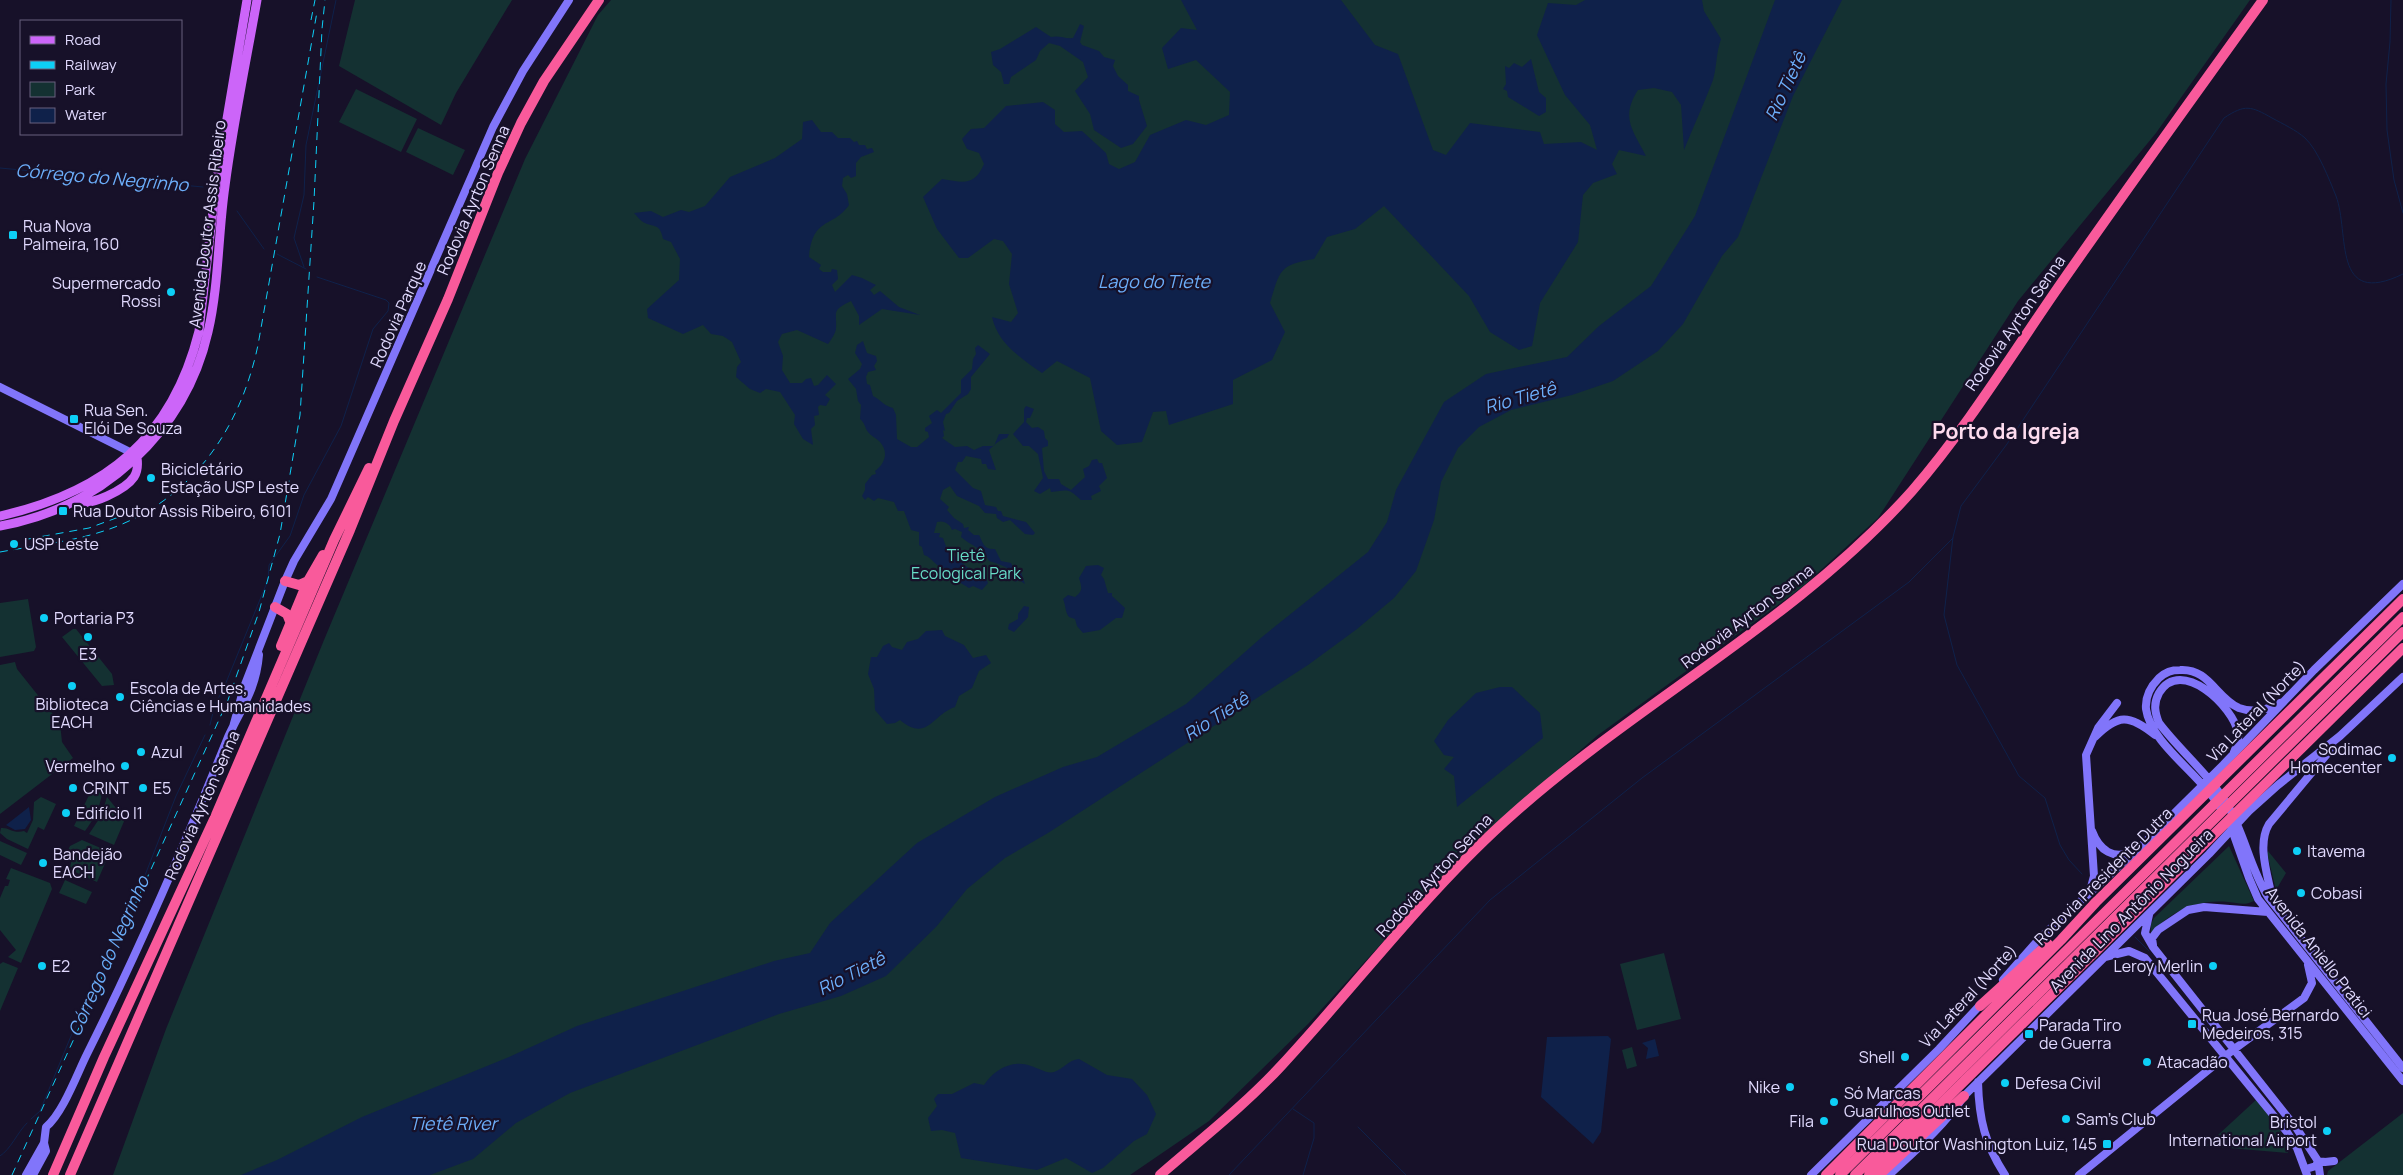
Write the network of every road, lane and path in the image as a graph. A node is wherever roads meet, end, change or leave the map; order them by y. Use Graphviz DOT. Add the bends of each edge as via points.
graph roads {
  1 [pos="247,0"];
  2 [pos="256,0"];
  3 [pos="569,0"];
  4 [pos="599,0"];
  5 [pos="2263,0"];
  6 [pos="0,386"];
  7 [pos="394,421"];
  8 [pos="132,456"];
  9 [pos="80,489"];
  10 [pos="77,501"];
  11 [pos="0,516"];
  12 [pos="0,526"];
  13 [pos="334,540"];
  14 [pos="284,581"];
  15 [pos="308,581"];
  16 [pos="2403,584"];
  17 [pos="2403,599"];
  18 [pos="275,607"];
  19 [pos="2403,607"];
  20 [pos="2403,617"];
  21 [pos="291,624"];
  22 [pos="2403,632"];
  23 [pos="2403,648"];
  24 [pos="2402,678"];
  25 [pos="2284,701"];
  26 [pos="2305,715"];
  27 [pos="2120,719"];
  28 [pos="253,725"];
  29 [pos="2340,736"];
  30 [pos="2090,742"];
  31 [pos="2165,744"];
  32 [pos="2299,750"];
  33 [pos="2223,765"];
  34 [pos="2201,776"];
  35 [pos="2249,811"];
  36 [pos="2203,816"];
  37 [pos="2090,822"];
  38 [pos="2241,842"];
  39 [pos="2139,848"];
  40 [pos="2096,902"];
  41 [pos="2079,904"];
  42 [pos="2273,904"];
  43 [pos="2150,911"];
  44 [pos="2268,912"];
  45 [pos="2062,940"];
  46 [pos="2153,947"];
  47 [pos="2306,958"];
  48 [pos="2101,959"];
  49 [pos="2184,987"];
  50 [pos="2176,994"];
  51 [pos="1980,1006"];
  52 [pos="2233,1050"];
  53 [pos="2224,1056"];
  54 [pos="2403,1068"];
  55 [pos="2403,1081"];
  56 [pos="1978,1082"];
  57 [pos="1964,1096"];
  58 [pos="44,1143"];
  59 [pos="2334,1160"];
  60 [pos="2318,1161"];
  61 [pos="2307,1172"];
  62 [pos="26,1175"];
  63 [pos="33,1175"];
  64 [pos="53,1175"];
  65 [pos="70,1175"];
  66 [pos="1160,1175"];
  67 [pos="1810,1175"];
  68 [pos="1826,1175"];
  69 [pos="1840,1175"];
  70 [pos="1855,1175"];
  71 [pos="1869,1175"];
  72 [pos="1879,1175"];
  73 [pos="1889,1175"];
  74 [pos="2005,1175"];
  75 [pos="2079,1175"];
  76 [pos="2320,1175"];
  1 -- 8 [label="main road, Avenida Doutor Assis Ribeiro" via="216,184 207,275 195,345 174,400"];
  2 -- 8 [label="main road, Avenida Doutor Assis Ribeiro" via="225,186 212,316 205,346 192,381 172,417"];
  3 -- 14 [label="main road, Rodovia Parque" via="493,127 331,499"];
  4 -- 7 [label="highway, Rodovia Ayrton Senna" via="544,81 521,123"];
  5 -- 66 [label="highway, Rodovia Ayrton Senna" via="1956,434 1914,488 1868,538 1764,624 1569,767 1512,815 1458,868 1263,1085"];
  6 -- 8 [label="main road"];
  7 -- 13 [label="highway, Rodovia Ayrton Senna"];
  7 -- 65 [label="highway, Rodovia Ayrton Senna" via="350,530"];
  8 -- 9 [label="main road, Avenida Doutor Assis Ribeiro"];
  8 -- 10 [label="main road, Avenida Doutor Assis Ribeiro"];
  8 -- 10 [label="main road" via="137,470 130,482 88,504"];
  9 -- 10 [label="main road"];
  9 -- 11 [label="main road, Avenida Doutor Assis Ribeiro" via="28,510"];
  10 -- 12 [label="main road, Avenida Doutor Assis Ribeiro" via="43,516"];
  13 -- 15 [label="highway"];
  13 -- 28 [label="highway, Rodovia Ayrton Senna"];
  14 -- 15 [label="highway" via="299,585"];
  14 -- 18 [label="main road, Rodovia Parque"];
  15 -- 21 [label="highway"];
  16 -- 25 [label="main road, Via Lateral (Norte)"];
  17 -- 40 [label="highway, Rodovia Presidente Dutra"];
  18 -- 21 [label="highway" via="287,614"];
  18 -- 58 [label="main road, Rodovia Parque" via="261,643 257,671 240,719 233,728 134,960 52,1122 46,1126"];
  19 -- 26 [label="highway" via="2317,695"];
  20 -- 26 [label="highway, Rodovia Presidente Dutra"];
  21 -- 28 [label="highway" via="260,698"];
  22 -- 70 [label="highway"];
  23 -- 32 [label="highway"];
  24 -- 29 [label="main road, Avenida Lino Antônio Nogueira"];
  25 -- 31 [label="main road" via="2260,710 2242,709 2232,704 2203,675 2185,669 2170,671 2152,686 2146,703 2150,721"];
  25 -- 33 [label="main road, Via Lateral (Norte)"];
  26 -- 36 [label="highway, Rodovia Presidente Dutra"];
  27 -- 30 [label="main road"];
  27 -- 30 [label="main road" via="2116,703"];
  27 -- 31 [label="main road" via="2138,723"];
  28 -- 64 [label="highway, Rodovia Ayrton Senna" via="216,815 104,1056"];
  29 -- 35 [label="main road, Avenida Lino Antônio Nogueira"];
  29 -- 42 [label="main road" via="2265,831 2263,844"];
  30 -- 37 [label="main road" via="2086,755"];
  31 -- 34 [label="main road"];
  32 -- 35 [label="highway" via="2292,762 2251,803"];
  32 -- 71 [label="highway"];
  33 -- 34 [label="main road" via="2238,739 2233,721 2202,687 2186,680 2173,682 2159,693 2155,713"];
  33 -- 39 [label="main road, Via Lateral (Norte)"];
  34 -- 38 [label="main road, Avenida Aniello Pratici"];
  35 -- 43 [label="main road, Avenida Lino Antônio Nogueira"];
  36 -- 45 [label="highway"];
  36 -- 69 [label="highway, Rodovia Presidente Dutra"];
  37 -- 39 [label="main road" via="2098,843 2110,854 2128,854"];
  37 -- 41 [label="main road" via="2093,884"];
  38 -- 42 [label="main road, Avenida Aniello Pratici"];
  38 -- 44 [label="main road, Avenida Aniello Pratici" via="2252,886"];
  39 -- 41 [label="main road, Via Lateral (Norte)"];
  40 -- 45 [label="highway, Rodovia Presidente Dutra"];
  40 -- 51 [label="highway"];
  41 -- 51 [label="main road, Via Lateral (Norte)" via="2040,938"];
  42 -- 54 [label="main road, Avenida Aniello Pratici"];
  43 -- 46 [label="main road" via="2145,932"];
  43 -- 48 [label="main road, Avenida Lino Antônio Nogueira"];
  44 -- 46 [label="main road" via="2204,907 2188,910 2158,930 2152,938"];
  44 -- 47 [label="main road, Avenida Aniello Pratici"];
  45 -- 68 [label="highway, Rodovia Presidente Dutra"];
  46 -- 49 [label="main road"];
  47 -- 52 [label="main road" via="2312,983 2307,994"];
  47 -- 55 [label="main road, Avenida Aniello Pratici"];
  48 -- 50 [label="main road" via="2123,951 2139,954"];
  48 -- 56 [label="main road, Avenida Lino Antônio Nogueira"];
  49 -- 50 [label="main road"];
  49 -- 52 [label="main road"];
  50 -- 53 [label="main road"];
  51 -- 67 [label="main road, Via Lateral (Norte)"];
  52 -- 53 [label="main road"];
  52 -- 60 [label="main road" via="2297,1129"];
  53 -- 61 [label="main road" via="2287,1132"];
  53 -- 75 [label="main road"];
  56 -- 57 [label="main road, Avenida Lino Antônio Nogueira"];
  56 -- 74 [label="main road" via="1988,1147"];
  57 -- 72 [label="highway"];
  57 -- 73 [label="main road, Avenida Lino Antônio Nogueira" via="1934,1133"];
  58 -- 62 [label="main road, Rodovia Parque"];
  58 -- 63 [label="main road" via="46,1151"];
  59 -- 60 [label="main road"];
  60 -- 61 [label="main road"];
  60 -- 76 [label="main road"];
}
